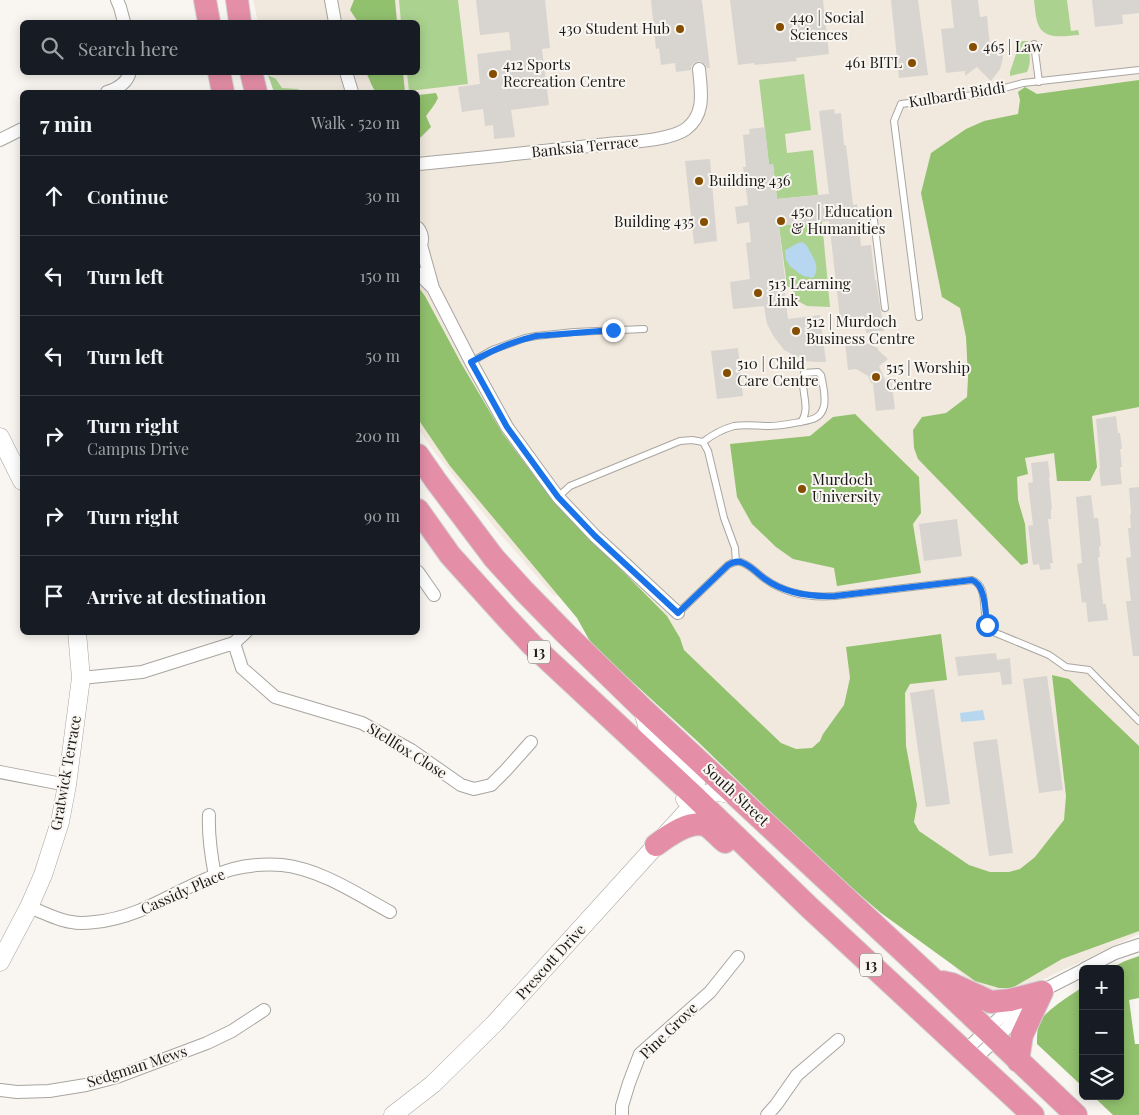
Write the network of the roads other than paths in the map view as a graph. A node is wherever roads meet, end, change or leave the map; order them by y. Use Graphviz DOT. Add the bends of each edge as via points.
graph roads {
  1 [pos="117,0"];
  2 [pos="205,0"];
  3 [pos="237,0"];
  4 [pos="331,0"];
  5 [pos="123,20"];
  6 [pos="209,20"];
  7 [pos="240,20"];
  8 [pos="335,20"];
  9 [pos="1034,44"];
  10 [pos="699,69"];
  11 [pos="1139,70"];
  12 [pos="129,75"];
  13 [pos="220,75"];
  14 [pos="252,75"];
  15 [pos="347,75"];
  16 [pos="1039,82"];
  17 [pos="112,90"];
  18 [pos="223,90"];
  19 [pos="256,90"];
  20 [pos="351,90"];
  21 [pos="20,130"];
  22 [pos="0,140"];
  23 [pos="420,164"];
  24 [pos="874,220"];
  25 [pos="420,232"];
  26 [pos="420,248"];
  27 [pos="420,275"];
  28 [pos="433,288"];
  29 [pos="885,308"];
  30 [pos="919,317"];
  31 [pos="644,329"];
  32 [pos="471,362"];
  33 [pos="801,422"];
  34 [pos="0,437"];
  35 [pos="703,442"];
  36 [pos="420,458"];
  37 [pos="20,477"];
  38 [pos="558,497"];
  39 [pos="420,513"];
  40 [pos="736,562"];
  41 [pos="420,575"];
  42 [pos="434,595"];
  43 [pos="678,613"];
  44 [pos="77,635"];
  45 [pos="243,635"];
  46 [pos="234,643"];
  47 [pos="81,678"];
  48 [pos="642,708"];
  49 [pos="1139,721"];
  50 [pos="531,742"];
  51 [pos="0,772"];
  52 [pos="67,785"];
  53 [pos="736,795"];
  54 [pos="684,801"];
  55 [pos="209,815"];
  56 [pos="656,845"];
  57 [pos="215,876"];
  58 [pos="778,878"];
  59 [pos="29,907"];
  60 [pos="390,912"];
  61 [pos="1139,945"];
  62 [pos="738,958"];
  63 [pos="0,962"];
  64 [pos="1092,965"];
  65 [pos="1079,972"];
  66 [pos="935,981"];
  67 [pos="1042,992"];
  68 [pos="264,1010"];
  69 [pos="991,1034"];
  70 [pos="838,1040"];
  71 [pos="969,1056"];
  72 [pos="1018,1061"];
  73 [pos="0,1090"];
  74 [pos="380,1115"];
  75 [pos="393,1115"];
  76 [pos="622,1115"];
  77 [pos="767,1115"];
  78 [pos="1033,1115"];
  79 [pos="1076,1115"];
  1 -- 5 [label="street"];
  2 -- 6 [label="highway"];
  3 -- 7 [label="highway"];
  4 -- 8 [label="street"];
  9 -- 16 [label="lane"];
  10 -- 23 [label="street, Banksia Terrace" via="701,104 690,125 672,136"];
  11 -- 16 [label="lane, Kulbardi Biddi"];
  12 -- 17 [label="street" via="121,86"];
  13 -- 18 [label="highway"];
  14 -- 19 [label="highway"];
  15 -- 20 [label="street"];
  16 -- 30 [label="lane, Kulbardi Biddi" via="982,94 900,104 894,121"];
  21 -- 22 [label="street"];
  24 -- 29 [label="lane"];
  25 -- 26 [label="street"];
  26 -- 28 [label="street"];
  27 -- 28 [label="street"];
  28 -- 32 [label="street"];
  31 -- 32 [label="lane" via="525,338"];
  32 -- 38 [label="street" via="507,427"];
  33 -- 33 [label="lane" via="806,416 802,378 804,373 818,372 824,405 816,418"];
  33 -- 35 [label="lane" via="732,426"];
  34 -- 37 [label="street"];
  35 -- 38 [label="lane" via="678,442 570,486"];
  35 -- 40 [label="lane" via="735,548"];
  36 -- 48 [label="highway, South Street / 13" via="494,558"];
  38 -- 43 [label="street"];
  39 -- 54 [label="highway, South Street / 13" via="450,555 532,645 675,780"];
  40 -- 43 [label="lane"];
  40 -- 49 [label="lane" via="742,562 782,589 816,597 975,581 982,592 987,625 991,631 1049,655 1066,667 1089,670"];
  41 -- 42 [label="street"];
  44 -- 47 [label="street, Gratwick Terrace"];
  45 -- 46 [label="street"];
  46 -- 47 [label="street" via="142,672"];
  46 -- 50 [label="street, Stellfox Close" via="242,668 275,697 362,723 411,750 461,785 474,789 491,785"];
  47 -- 52 [label="street, Gratwick Terrace"];
  48 -- 53 [label="highway, South Street / 13"];
  48 -- 54 [label="street" via="649,732 680,760 696,783"];
  51 -- 52 [label="street"];
  52 -- 59 [label="street, Gratwick Terrace" via="60,822"];
  53 -- 54 [label="street" via="718,792"];
  53 -- 66 [label="highway, South Street / 13"];
  54 -- 56 [label="street, Prescott Drive" via="690,808"];
  54 -- 58 [label="highway, South Street / 13"];
  54 -- 74 [label="street, Prescott Drive" via="487,1016 428,1076"];
  55 -- 57 [label="street" via="208,832"];
  56 -- 58 [label="highway" via="687,827 707,826 759,873"];
  56 -- 75 [label="street, Prescott Drive" via="495,1023 433,1084"];
  57 -- 59 [label="street, Cassidy Place" via="138,912 101,922 70,922"];
  57 -- 60 [label="street, Cassidy Place" via="248,866 298,868 322,876"];
  58 -- 71 [label="highway, South Street / 13"];
  59 -- 63 [label="street, Gratwick Terrace"];
  61 -- 64 [label="street"];
  62 -- 76 [label="street, Pine Grove" via="710,992 640,1054 622,1106"];
  65 -- 67 [label="street"];
  66 -- 67 [label="highway" via="952,984 990,1002"];
  66 -- 69 [label="highway, South Street / 13"];
  67 -- 69 [label="street"];
  67 -- 72 [label="highway" via="1022,1035"];
  68 -- 73 [label="street, Sedgman Mews" via="207,1043 117,1077 49,1091"];
  69 -- 71 [label="street"];
  69 -- 72 [label="highway, South Street / 13"];
  70 -- 77 [label="street" via="797,1075"];
  71 -- 78 [label="highway, South Street / 13"];
  72 -- 79 [label="highway, South Street / 13"];
}
